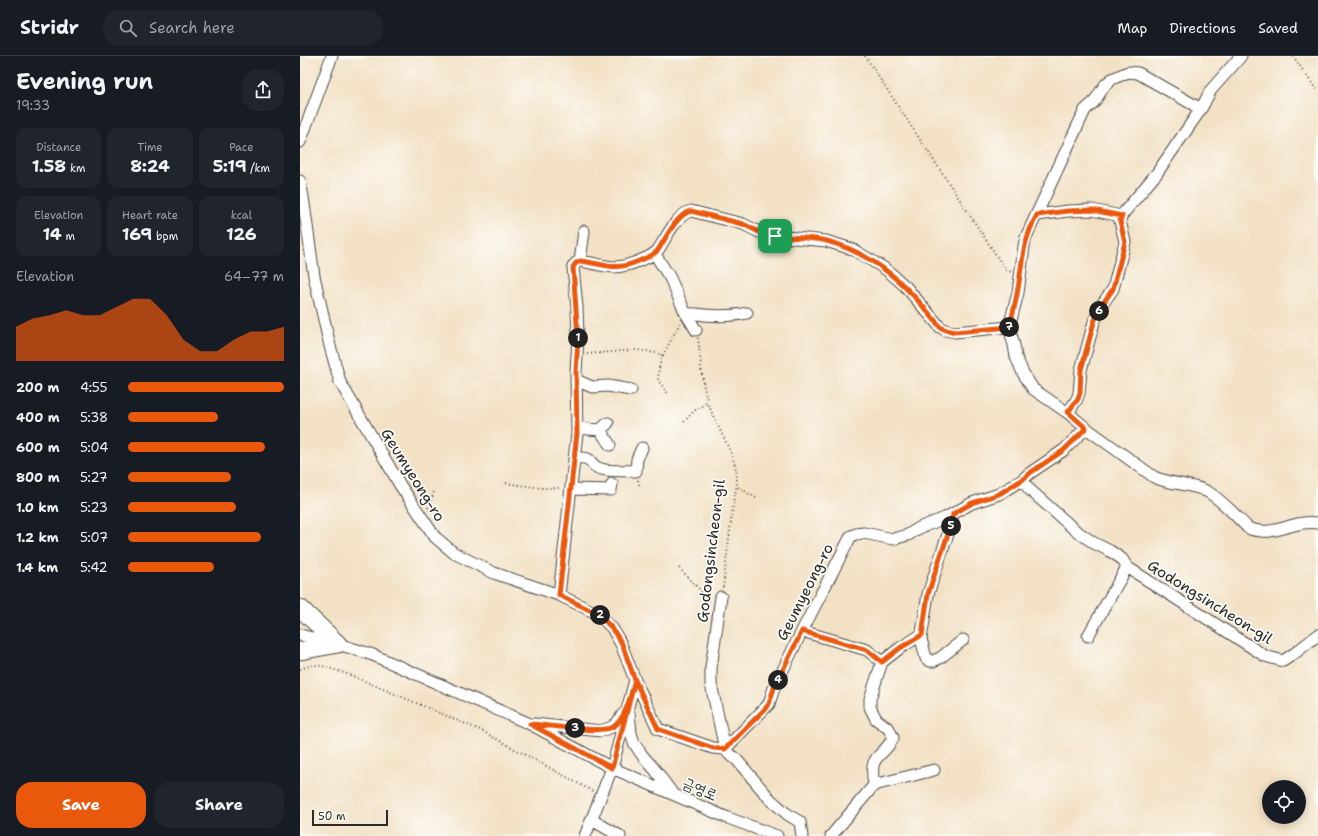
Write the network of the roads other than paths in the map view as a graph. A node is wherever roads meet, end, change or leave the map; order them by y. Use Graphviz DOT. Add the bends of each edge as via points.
graph roads {
  1 [pos="332,56"];
  2 [pos="1241,56"];
  3 [pos="1201,109"];
  4 [pos="300,142"];
  5 [pos="300,181"];
  6 [pos="1037,215"];
  7 [pos="1122,216"];
  8 [pos="584,231"];
  9 [pos="655,254"];
  10 [pos="580,261"];
  11 [pos="747,313"];
  12 [pos="686,314"];
  13 [pos="1010,327"];
  14 [pos="696,330"];
  15 [pos="576,380"];
  16 [pos="631,390"];
  17 [pos="1068,412"];
  18 [pos="578,428"];
  19 [pos="1086,428"];
  20 [pos="610,445"];
  21 [pos="642,448"];
  22 [pos="575,458"];
  23 [pos="1022,480"];
  24 [pos="612,484"];
  25 [pos="571,489"];
  26 [pos="953,514"];
  27 [pos="1318,523"];
  28 [pos="1127,567"];
  29 [pos="559,595"];
  30 [pos="721,597"];
  31 [pos="300,608"];
  32 [pos="802,631"];
  33 [pos="300,635"];
  34 [pos="922,635"];
  35 [pos="1318,635"];
  36 [pos="1088,636"];
  37 [pos="963,640"];
  38 [pos="338,644"];
  39 [pos="300,651"];
  40 [pos="882,662"];
  41 [pos="635,680"];
  42 [pos="628,704"];
  43 [pos="530,724"];
  44 [pos="725,749"];
  45 [pos="612,768"];
  46 [pos="934,770"];
  47 [pos="874,785"];
  48 [pos="672,794"];
  49 [pos="592,820"];
  50 [pos="585,836"];
  51 [pos="620,836"];
  52 [pos="777,836"];
  53 [pos="802,836"];
  54 [pos="831,836"];
  1 -- 4 [label="street"];
  2 -- 3 [label="street" via="1211,90"];
  3 -- 6 [label="street" via="1138,73 1128,72 1112,79 1085,110"];
  3 -- 7 [label="street" via="1157,173"];
  5 -- 29 [label="street, Geumyeong-ro" via="314,276 340,382 400,485 435,537 454,553 494,573"];
  6 -- 7 [label="street" via="1092,210"];
  6 -- 13 [label="street" via="1025,241 1018,293"];
  7 -- 17 [label="street" via="1120,221 1125,242 1113,289 1094,322 1081,370 1080,393"];
  8 -- 10 [label="street"];
  9 -- 10 [label="street" via="614,268"];
  9 -- 12 [label="street" via="670,278"];
  9 -- 13 [label="street" via="679,218 691,211 743,224 775,236 826,241 852,249 878,264 906,286 940,327 946,330 955,332"];
  10 -- 15 [label="street" via="573,267 577,307"];
  11 -- 12 [label="street"];
  12 -- 14 [label="street"];
  13 -- 17 [label="street" via="1018,365 1033,389"];
  15 -- 16 [label="street" via="592,387 608,386"];
  15 -- 18 [label="street"];
  17 -- 19 [label="street"];
  18 -- 20 [label="street" via="604,427"];
  18 -- 22 [label="street"];
  19 -- 23 [label="street" via="1064,450"];
  19 -- 27 [label="street" via="1154,477 1208,492 1248,528 1266,532 1303,523"];
  21 -- 22 [label="street" via="636,459 636,471 602,469 586,457"];
  22 -- 25 [label="street"];
  23 -- 26 [label="street" via="999,494 972,503"];
  23 -- 28 [label="street, Godongsincheon-gil" via="1075,530 1110,550 1122,559"];
  24 -- 25 [label="street" via="611,490"];
  25 -- 29 [label="street"];
  26 -- 32 [label="street, Geumyeong-ro" via="908,535 893,539 864,533 851,536"];
  26 -- 34 [label="street" via="928,594"];
  28 -- 35 [label="street, Godongsincheon-gil" via="1266,656 1283,661"];
  28 -- 36 [label="street, Godongsincheon-gil"];
  29 -- 41 [label="street, Geumyeong-ro" via="598,614 612,628 622,644"];
  30 -- 44 [label="street, Godongsincheon-gil" via="711,684"];
  31 -- 38 [label="highway"];
  32 -- 40 [label="street" via="867,650"];
  32 -- 44 [label="street, Geumyeong-ro" via="774,688 769,704"];
  33 -- 38 [label="street"];
  34 -- 37 [label="street" via="926,658 930,661 940,658"];
  34 -- 40 [label="street"];
  38 -- 39 [label="highway"];
  38 -- 43 [label="street" via="373,655"];
  40 -- 47 [label="street" via="870,703 872,713 889,729 893,738 873,764"];
  41 -- 42 [label="street"];
  41 -- 44 [label="street, Geumyeong-ro" via="658,729 713,748"];
  42 -- 43 [label="street" via="612,728 600,731"];
  42 -- 45 [label="street"];
  42 -- 48 [label="street" via="634,743"];
  43 -- 45 [label="street, 금영로"];
  44 -- 53 [label="street" via="770,799 800,822"];
  45 -- 48 [label="street, 금영로"];
  45 -- 49 [label="street"];
  46 -- 47 [label="street"];
  47 -- 54 [label="street"];
  48 -- 52 [label="street, 금영로"];
  49 -- 50 [label="street"];
  49 -- 51 [label="street"];
}
